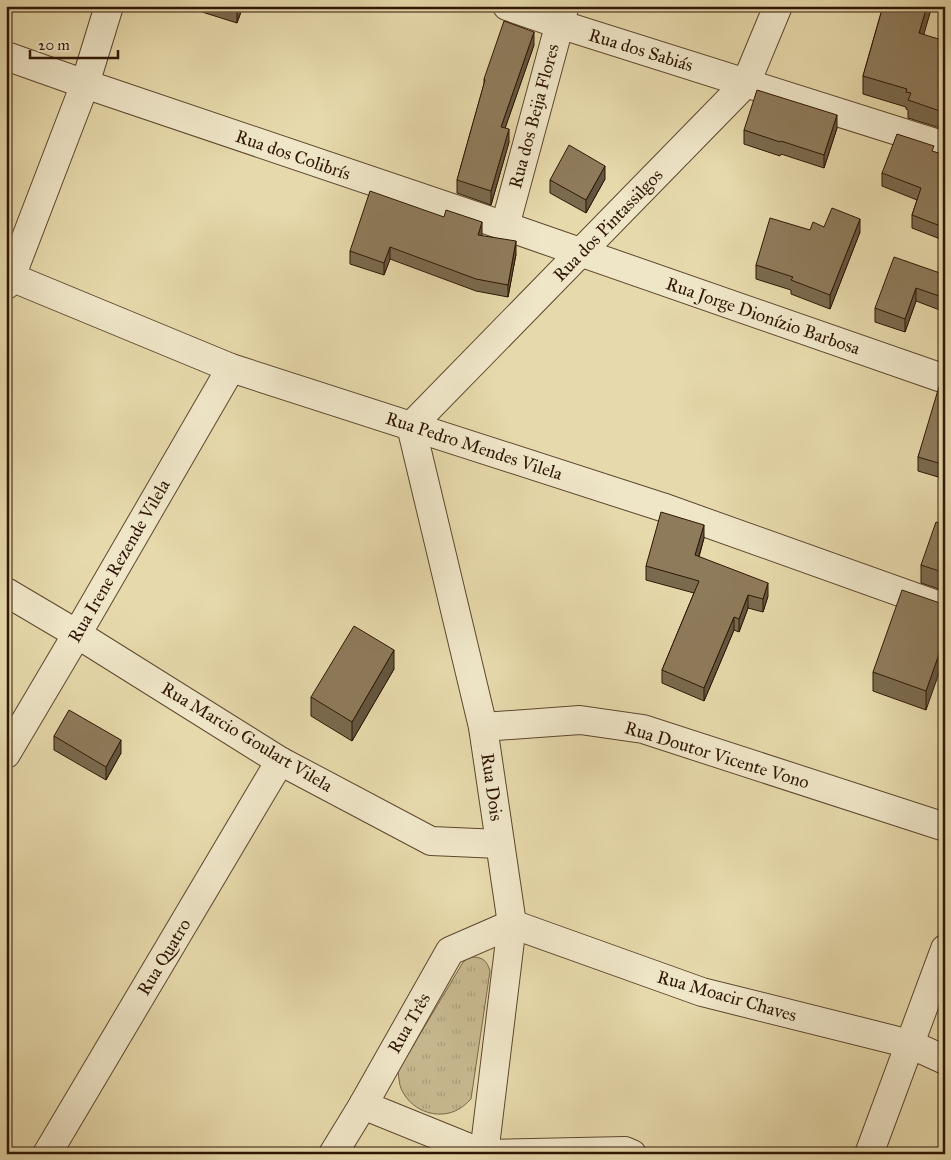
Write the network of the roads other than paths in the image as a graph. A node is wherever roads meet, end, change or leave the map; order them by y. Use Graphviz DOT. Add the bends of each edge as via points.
graph roads {
  1 [pos="109,6"];
  2 [pos="507,6"];
  3 [pos="778,6"];
  4 [pos="561,15"];
  5 [pos="6,56"];
  6 [pos="746,82"];
  7 [pos="85,84"];
  8 [pos="945,146"];
  9 [pos="505,226"];
  10 [pos="581,252"];
  11 [pos="8,279"];
  12 [pos="231,368"];
  13 [pos="945,379"];
  14 [pos="411,426"];
  15 [pos="6,592"];
  16 [pos="945,608"];
  17 [pos="77,634"];
  18 [pos="483,727"];
  19 [pos="6,754"];
  20 [pos="280,761"];
  21 [pos="945,826"];
  22 [pos="500,844"];
  23 [pos="512,924"];
  24 [pos="945,948"];
  25 [pos="910,1044"];
  26 [pos="945,1060"];
  27 [pos="363,1105"];
  28 [pos="47,1154"];
  29 [pos="333,1154"];
  30 [pos="484,1154"];
  31 [pos="632,1154"];
  32 [pos="869,1154"];
  1 -- 7 [label="street"];
  2 -- 4 [label="street, Rua dos Sabiás"];
  3 -- 6 [label="street, Rua dos Pintassilgos"];
  4 -- 6 [label="street, Rua dos Sabiás"];
  4 -- 9 [label="street, Rua dos Beija Flores"];
  5 -- 7 [label="street, Rua dos Colibrís"];
  6 -- 8 [label="street, Rua dos Sabiás"];
  6 -- 10 [label="street, Rua dos Pintassilgos"];
  7 -- 9 [label="street, Rua dos Colibrís"];
  7 -- 11 [label="street"];
  9 -- 10 [label="street, Rua dos Colibrís"];
  10 -- 13 [label="street, Rua Jorge Dionízio Barbosa"];
  10 -- 14 [label="street, Rua dos Pintassilgos"];
  11 -- 12 [label="street, Rua Pedro Mendes Vilela"];
  12 -- 14 [label="street, Rua Pedro Mendes Vilela"];
  12 -- 17 [label="street, Rua Irene Rezende Vilela"];
  14 -- 16 [label="street, Rua Pedro Mendes Vilela" via="662,507"];
  14 -- 18 [label="street, Rua Dois"];
  15 -- 17 [label="street, Rua Marcio Goulart Vilela"];
  17 -- 19 [label="street, Rua Irene Rezende Vilela"];
  17 -- 20 [label="street, Rua Marcio Goulart Vilela"];
  18 -- 21 [label="street, Rua Doutor Vicente Vono" via="580,720 643,729"];
  18 -- 22 [label="street, Rua Dois"];
  20 -- 22 [label="street, Rua Marcio Goulart Vilela" via="431,841"];
  20 -- 28 [label="street, Rua Quatro"];
  22 -- 23 [label="street, Rua Dois"];
  23 -- 25 [label="street, Rua Moacir Chaves" via="702,992"];
  23 -- 27 [label="street, Rua Três" via="450,952"];
  23 -- 30 [label="street, Rua Dois"];
  24 -- 25 [label="street"];
  25 -- 26 [label="street, Rua Moacir Chaves"];
  25 -- 32 [label="street"];
  27 -- 29 [label="street, Rua Três"];
  27 -- 30 [label="street"];
  30 -- 31 [label="street" via="625,1151"];
}
